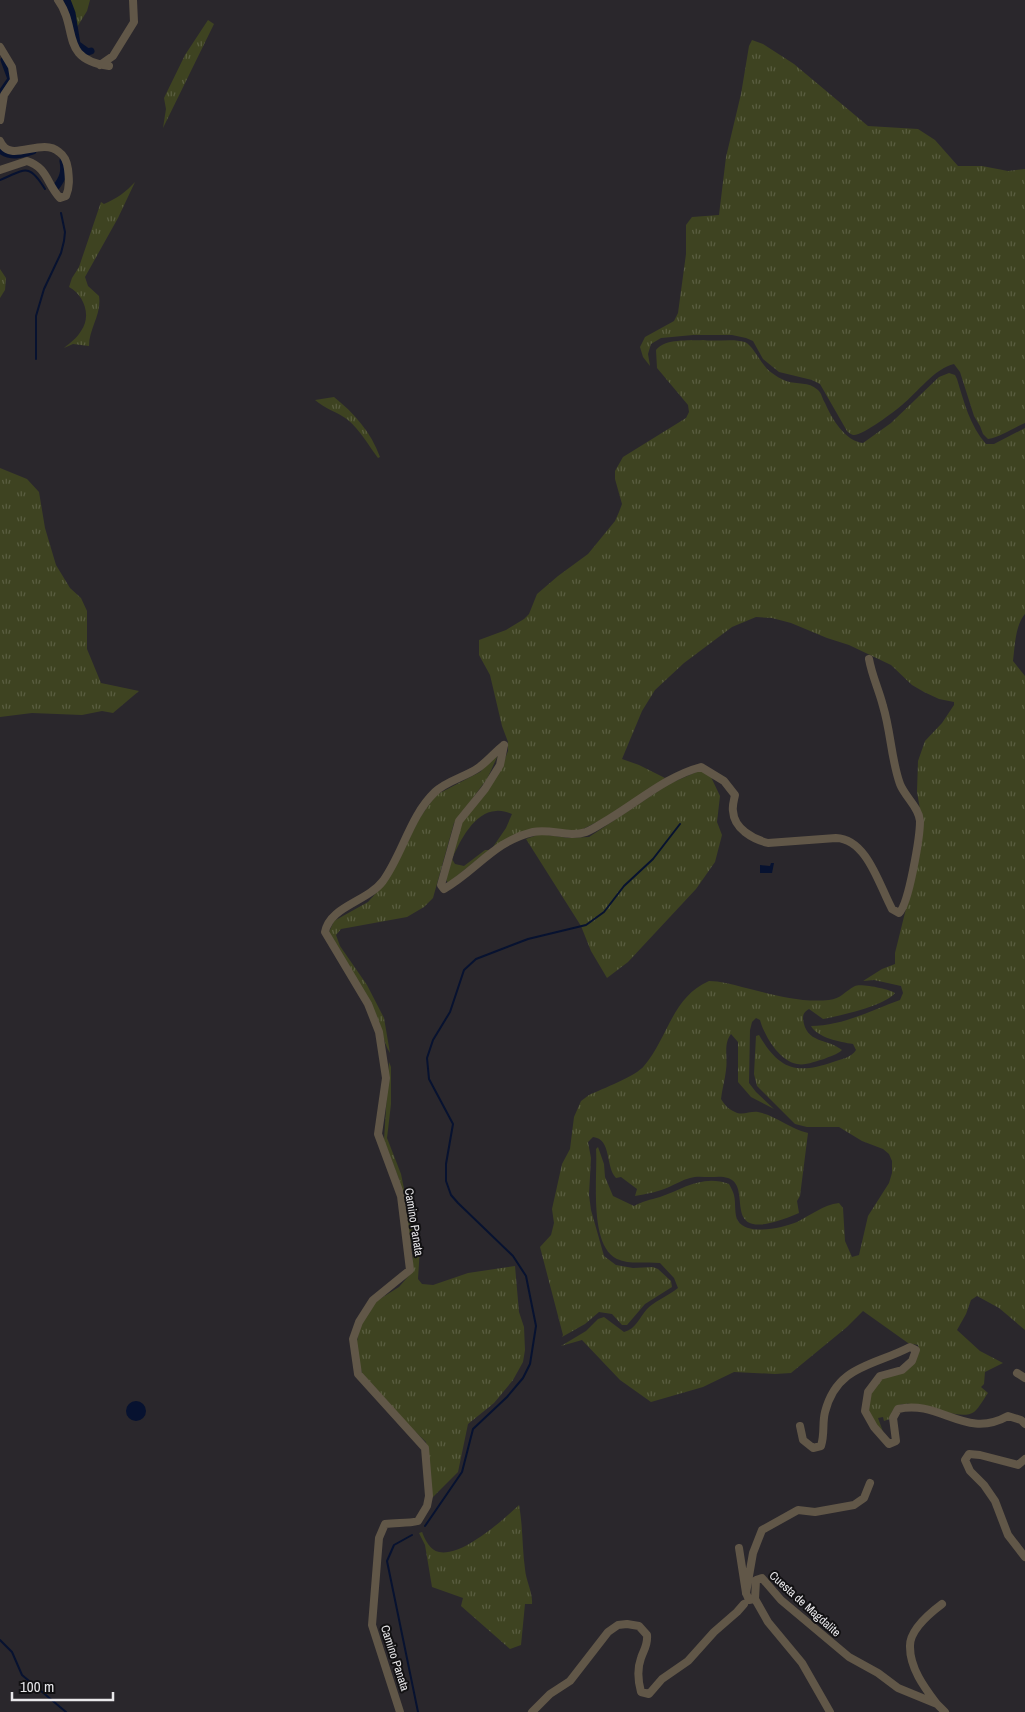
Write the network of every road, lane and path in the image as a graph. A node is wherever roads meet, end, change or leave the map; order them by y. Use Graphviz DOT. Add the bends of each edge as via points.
graph roads {
  1 [pos="58,0"];
  2 [pos="133,0"];
  3 [pos="0,47"];
  4 [pos="100,65"];
  5 [pos="109,66"];
  6 [pos="0,120"];
  7 [pos="0,141"];
  8 [pos="0,170"];
  9 [pos="869,658"];
  10 [pos="1017,1373"];
  11 [pos="1025,1378"];
  12 [pos="1025,1424"];
  13 [pos="800,1426"];
  14 [pos="1025,1459"];
  15 [pos="870,1483"];
  16 [pos="739,1548"];
  17 [pos="1025,1557"];
  18 [pos="746,1593"];
  19 [pos="755,1599"];
  20 [pos="744,1604"];
  21 [pos="942,1604"];
  22 [pos="937,1704"];
  23 [pos="400,1712"];
  24 [pos="532,1712"];
  25 [pos="830,1712"];
  26 [pos="945,1712"];
  1 -- 4 [label="street" via="68,22 74,48 80,55"];
  2 -- 4 [label="street" via="134,22 113,56"];
  3 -- 6 [label="street" via="12,67 14,80 4,94"];
  4 -- 5 [label="street"];
  7 -- 8 [label="street" via="2,146 16,152 32,147 57,149 67,163 68,191 60,198 41,167 27,161"];
  9 -- 23 [label="street, Camino Panata" via="883,705 896,771 920,820 918,848 905,903 899,913 892,909 867,860 854,843 836,838 778,843 758,840 736,822 733,811 735,794 724,781 701,768 668,780 585,832 568,835 542,831 512,840 489,853 444,889 441,885 459,821 485,790 500,765 504,745 479,768 436,790 426,802 383,880 365,897 332,916 327,923 325,932 368,1004 380,1032 386,1078 378,1134 401,1196 410,1270 373,1300 353,1339 358,1374 425,1448 427,1506 418,1521 385,1524 379,1538 372,1625"];
  10 -- 11 [label="street"];
  12 -- 13 [label="street" via="1008,1416 983,1425 910,1406 898,1409 892,1418 896,1441 889,1444 865,1411 868,1392 880,1376 902,1370 912,1361 916,1350 910,1347 896,1355 860,1366 843,1379 824,1414 821,1446 813,1448 803,1440"];
  14 -- 17 [label="street" via="1018,1466 980,1455 969,1454 965,1460 995,1501 1008,1535"];
  15 -- 18 [label="street" via="864,1498 854,1505 815,1512 798,1510 762,1530 753,1553"];
  16 -- 18 [label="street"];
  18 -- 19 [label="street" via="750,1600"];
  19 -- 22 [label="street, Cuesta de Magdalite" via="756,1580 762,1578 781,1600 849,1657 898,1688"];
  19 -- 25 [label="street" via="768,1622 802,1663"];
  20 -- 24 [label="street" via="688,1661 662,1679 649,1694 641,1692 639,1684 639,1667 648,1644 647,1634 639,1626 618,1625 608,1632 570,1680"];
  21 -- 22 [label="street" via="928,1615 909,1645 921,1684"];
  22 -- 26 [label="street, Cuesta de Magdalite"];
}
